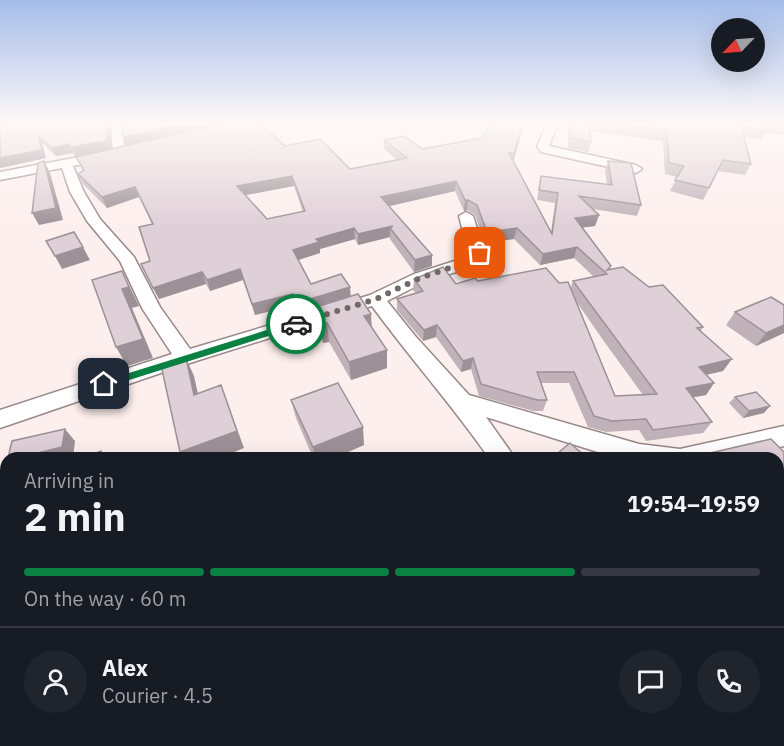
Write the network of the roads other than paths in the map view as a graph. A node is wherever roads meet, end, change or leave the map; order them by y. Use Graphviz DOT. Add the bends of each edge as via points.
graph roads {
  1 [pos="93,158"];
  2 [pos="583,158"];
  3 [pos="66,163"];
  4 [pos="636,170"];
  5 [pos="0,176"];
  6 [pos="466,216"];
  7 [pos="376,299"];
  8 [pos="186,357"];
  9 [pos="461,401"];
  10 [pos="0,419"];
  11 [pos="784,436"];
  12 [pos="499,452"];
  13 [pos="632,452"];
  14 [pos="711,452"];
  1 -- 3 [label="street"];
  2 -- 4 [label="street"];
  3 -- 5 [label="street"];
  3 -- 8 [label="street" via="94,221 128,260 152,308"];
  6 -- 7 [label="street" via="480,253 476,258"];
  7 -- 8 [label="street"];
  7 -- 9 [label="street"];
  8 -- 10 [label="street"];
  9 -- 12 [label="street"];
  9 -- 13 [label="street"];
  11 -- 14 [label="street"];
}
